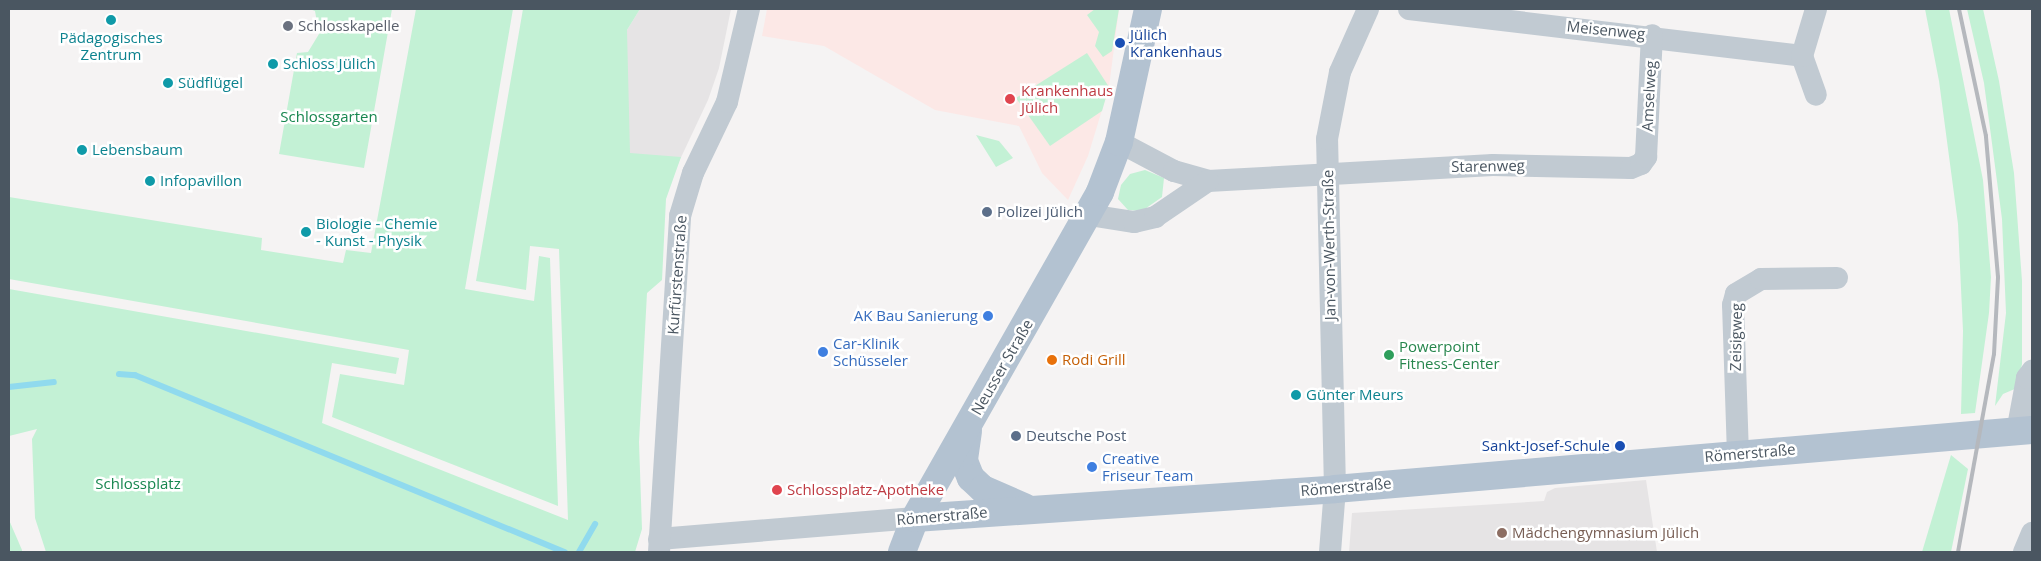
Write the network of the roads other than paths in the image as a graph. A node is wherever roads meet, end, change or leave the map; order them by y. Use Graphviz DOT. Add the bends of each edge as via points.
graph roads {
  1 [pos="749,9"];
  2 [pos="1148,9"];
  3 [pos="1368,9"];
  4 [pos="1409,9"];
  5 [pos="1816,9"];
  6 [pos="1652,36"];
  7 [pos="1802,56"];
  8 [pos="1816,95"];
  9 [pos="1120,142"];
  10 [pos="1646,157"];
  11 [pos="1327,175"];
  12 [pos="1208,181"];
  13 [pos="1089,215"];
  14 [pos="1837,278"];
  15 [pos="2032,371"];
  16 [pos="970,423"];
  17 [pos="2025,431"];
  18 [pos="1738,454"];
  19 [pos="1335,489"];
  20 [pos="1032,509"];
  21 [pos="915,518"];
  22 [pos="2032,532"];
  23 [pos="659,546"];
  24 [pos="902,552"];
  25 [pos="1330,552"];
  26 [pos="2024,552"];
  1 -- 23 [label="street, Kurfürstenstraße" via="727,102 693,173 680,216"];
  2 -- 9 [label="main road, Neusser Straße"];
  3 -- 11 [label="street, Jan-von-Werth-Straße" via="1340,72 1327,139"];
  4 -- 6 [label="street, Meisenweg"];
  5 -- 7 [label="street"];
  6 -- 7 [label="street, Meisenweg"];
  6 -- 10 [label="street, Amselweg"];
  7 -- 8 [label="street"];
  9 -- 12 [label="street" via="1174,171"];
  9 -- 13 [label="main road, Neusser Straße"];
  10 -- 11 [label="street, Starenweg" via="1641,164 1631,168 1493,165"];
  11 -- 12 [label="street"];
  11 -- 19 [label="street, Jan-von-Werth-Straße"];
  12 -- 13 [label="street" via="1155,217 1134,222"];
  13 -- 16 [label="main road, Neusser Straße"];
  14 -- 18 [label="street, Zeisigweg" via="1761,279 1736,294 1733,306"];
  15 -- 17 [label="street" via="2027,378"];
  16 -- 20 [label="main road" via="964,456 971,478 1004,501"];
  16 -- 21 [label="main road, Neusser Straße"];
  17 -- 18 [label="main road, Römerstraße"];
  18 -- 19 [label="main road, Römerstraße"];
  19 -- 20 [label="main road, Römerstraße"];
  19 -- 25 [label="street, Jan-von-Werth-Straße"];
  20 -- 21 [label="main road, Römerstraße"];
  21 -- 23 [label="street, Römerstraße"];
  21 -- 24 [label="main road, Neusser Straße"];
  22 -- 26 [label="street"];
}
